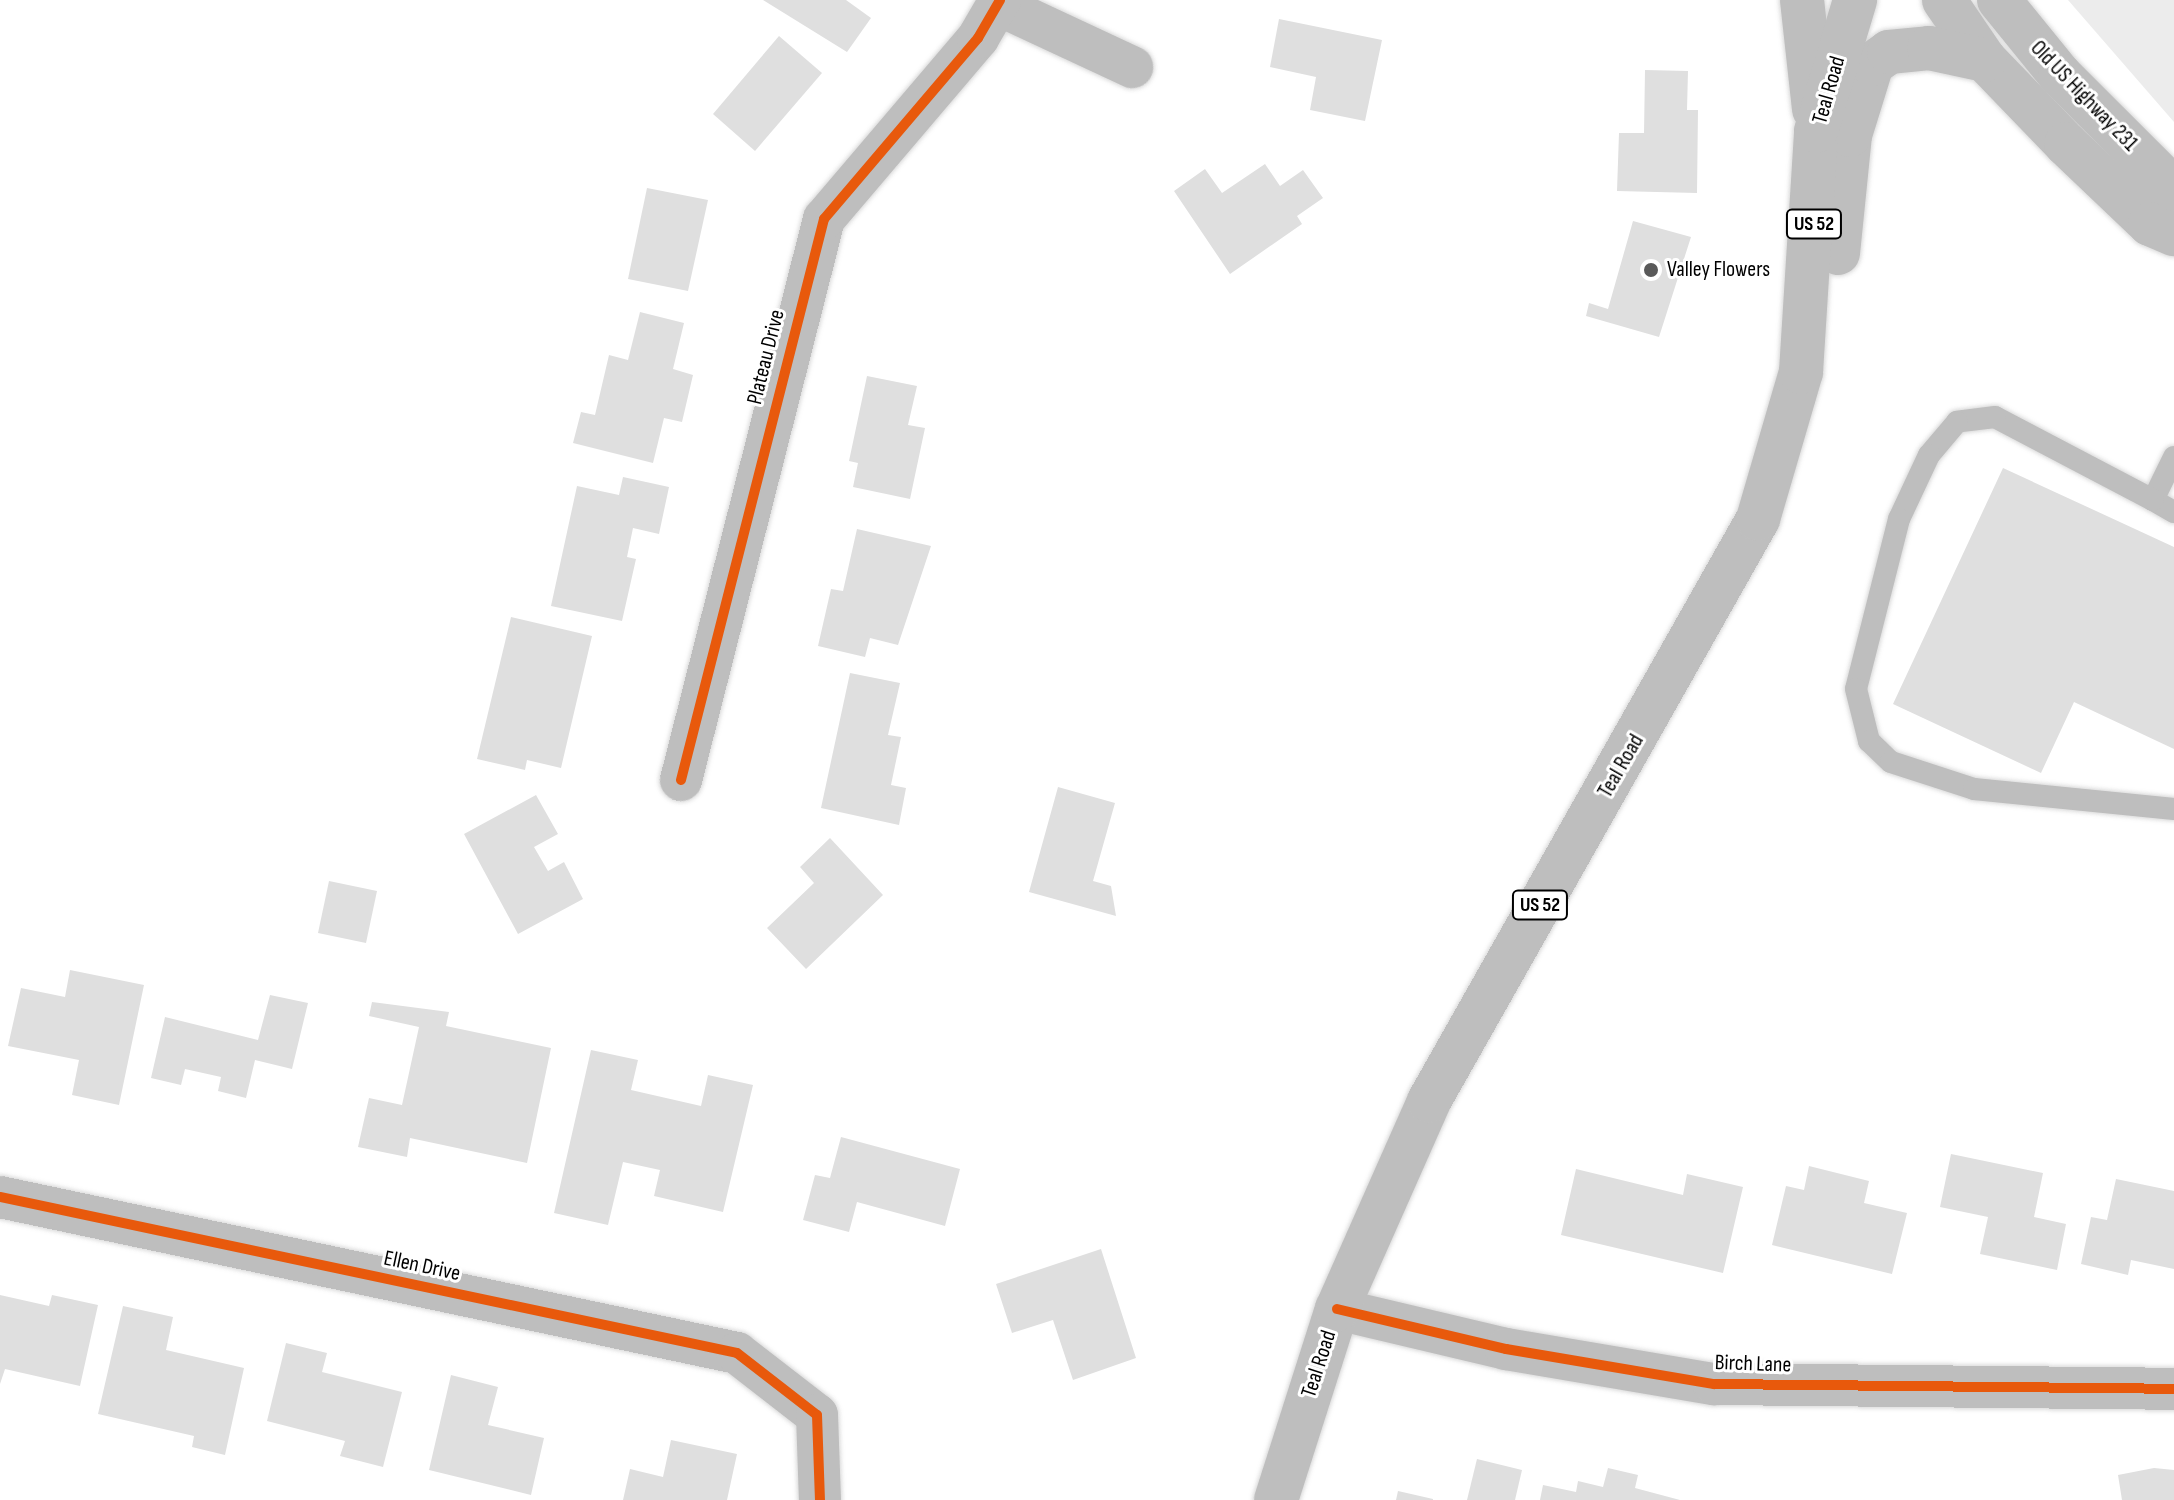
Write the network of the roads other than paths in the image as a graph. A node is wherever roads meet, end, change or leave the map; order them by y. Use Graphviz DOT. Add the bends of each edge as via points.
graph roads {
  1 [pos="1802,0"];
  2 [pos="1855,0"];
  3 [pos="1944,0"];
  4 [pos="1999,0"];
  5 [pos="1000,3"];
  6 [pos="1985,60"];
  7 [pos="1132,67"];
  8 [pos="1816,131"];
  9 [pos="2174,189"];
  10 [pos="2174,234"];
  11 [pos="1807,316"];
  12 [pos="2174,457"];
  13 [pos="2153,500"];
  14 [pos="2174,512"];
  15 [pos="681,780"];
  16 [pos="2174,809"];
  17 [pos="0,1197"];
  18 [pos="1337,1309"];
  19 [pos="2174,1389"];
  20 [pos="820,1500"];
  21 [pos="1276,1500"];
  1 -- 8 [label="main road, US 52"];
  2 -- 8 [label="main road, Teal Road / US 52"];
  3 -- 6 [label="main road"];
  4 -- 9 [label="main road, Old US Highway 231" via="2060,75"];
  5 -- 7 [label="street"];
  5 -- 15 [label="street, Plateau Drive" via="824,219"];
  6 -- 10 [label="main road" via="2150,224"];
  6 -- 11 [label="main road" via="1929,48 1889,52 1872,64 1850,135 1839,250"];
  8 -- 11 [label="main road, Teal Road / US 52"];
  11 -- 18 [label="main road, Teal Road / US 52" via="1777,467 1733,574 1429,1101"];
  12 -- 13 [label="lane"];
  13 -- 14 [label="lane"];
  13 -- 16 [label="lane" via="1995,417 1957,422 1929,455 1899,519 1856,689 1869,741 1891,762 1974,789"];
  17 -- 20 [label="street, Ellen Drive" via="737,1353 817,1415"];
  18 -- 19 [label="street, Birch Lane" via="1506,1349 1714,1384"];
  18 -- 21 [label="main road, Teal Road / US 52"];
}
